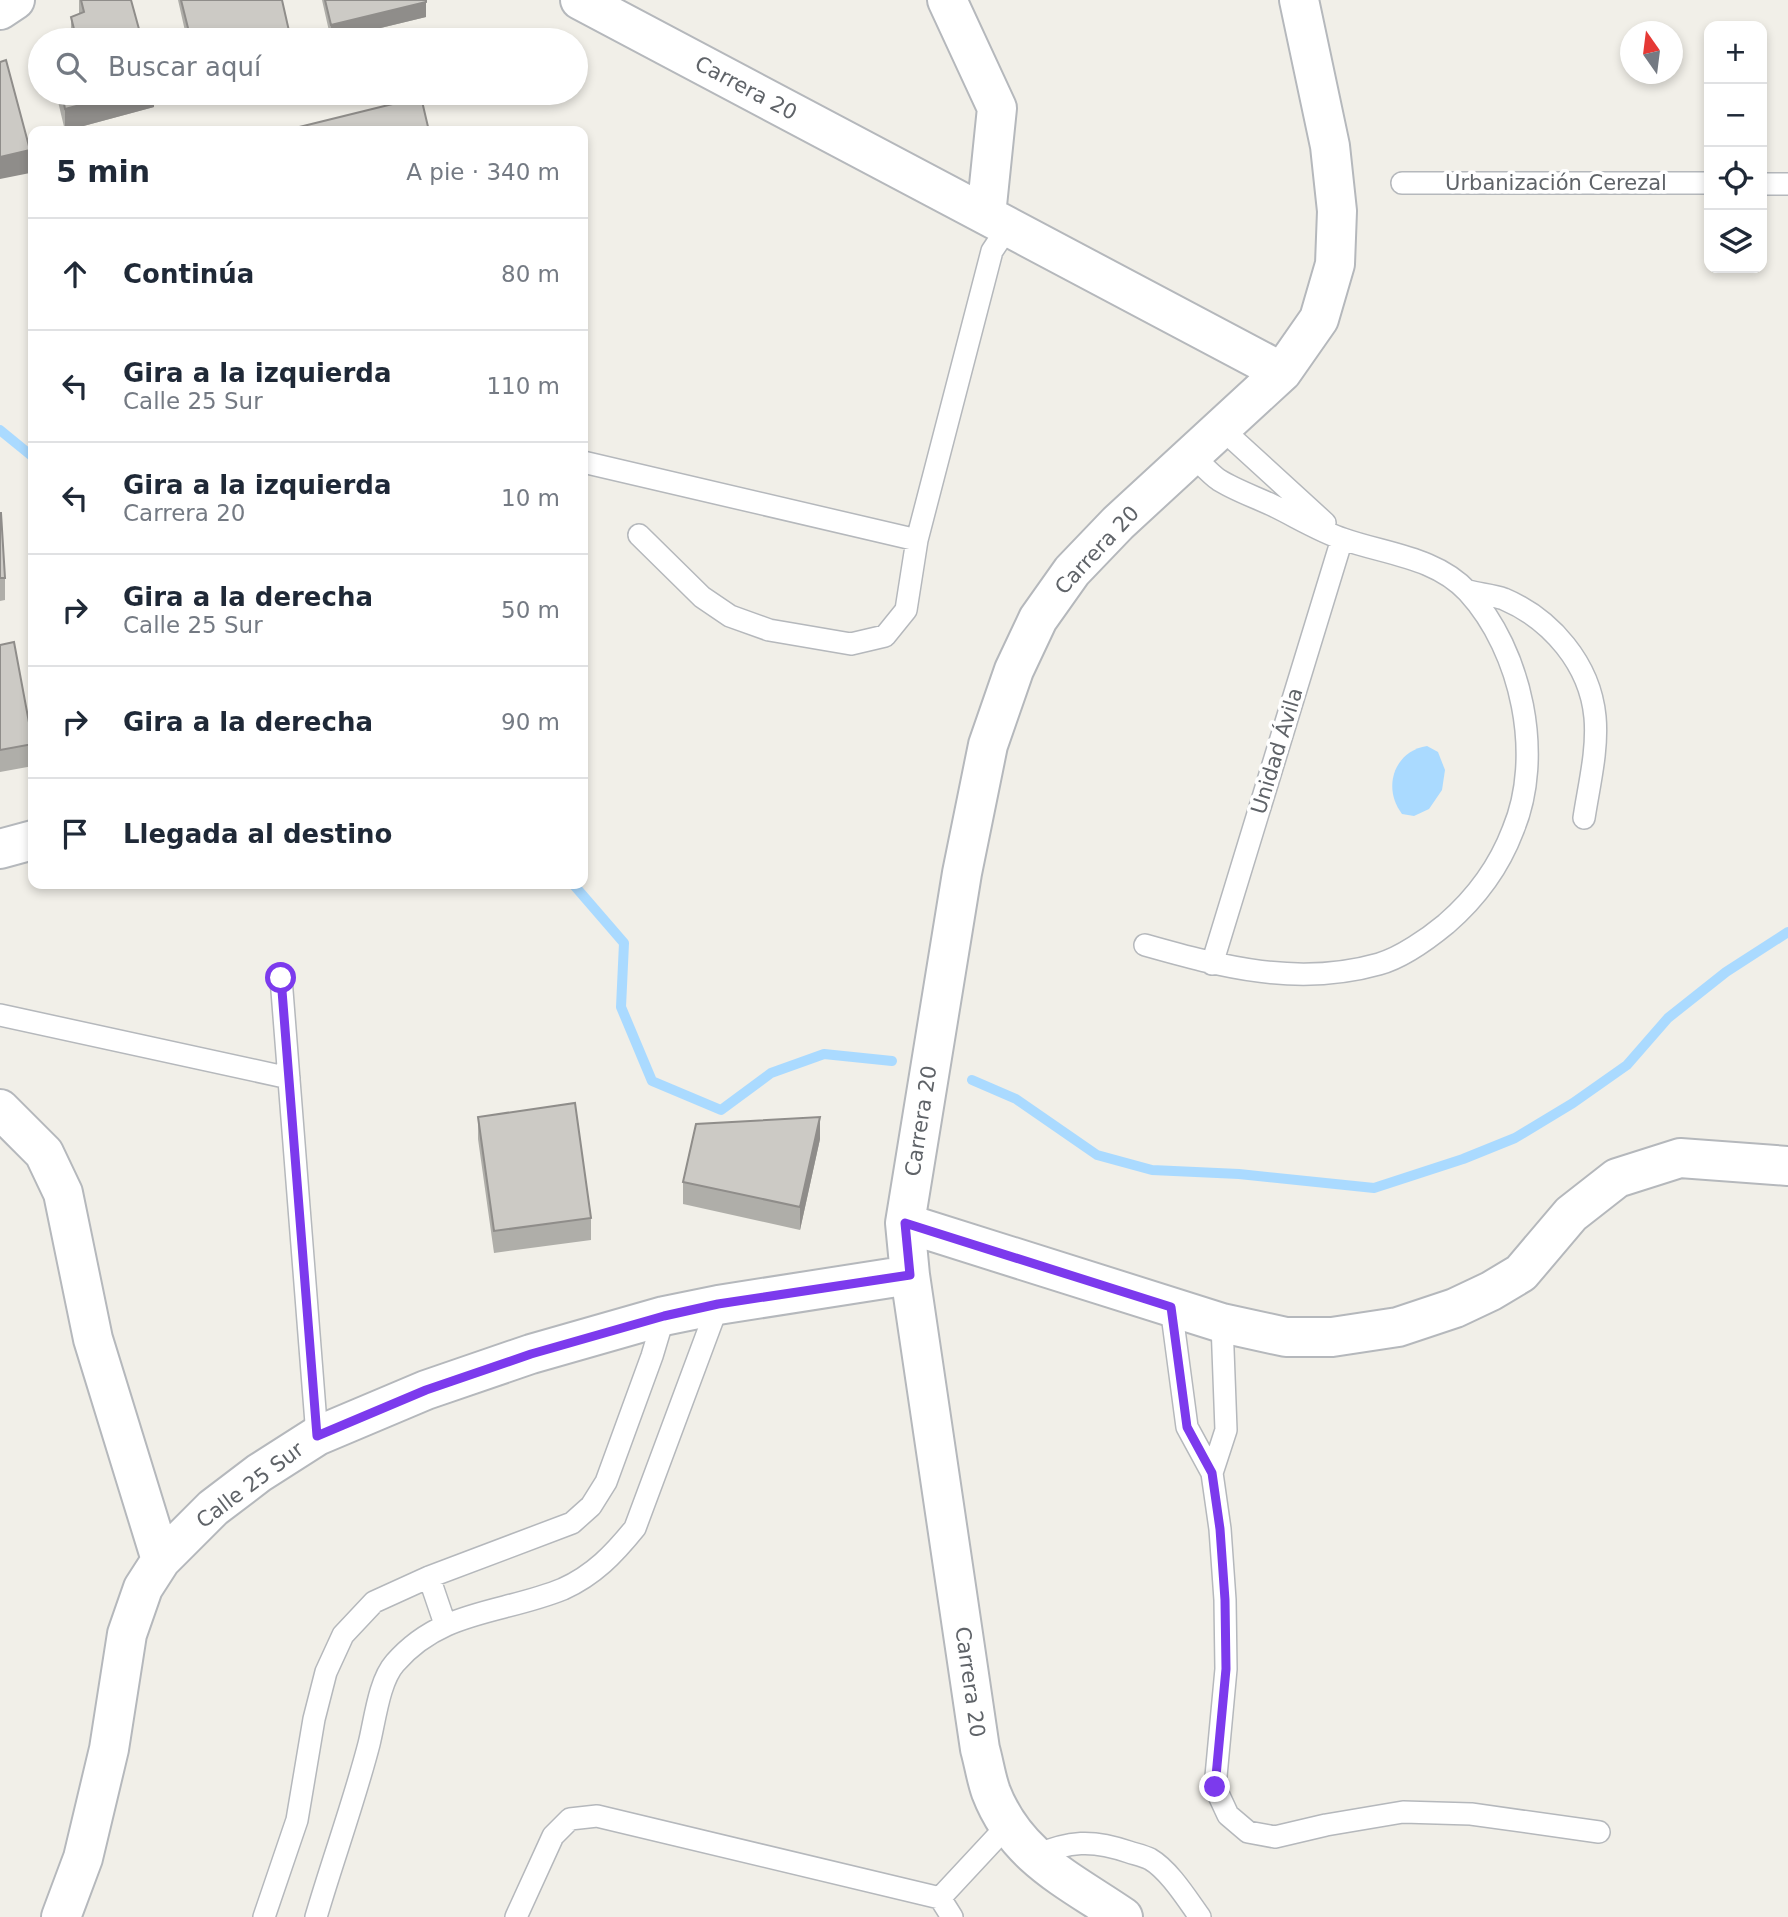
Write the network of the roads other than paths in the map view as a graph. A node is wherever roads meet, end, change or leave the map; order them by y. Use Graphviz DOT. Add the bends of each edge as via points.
graph roads {
  1 [pos="15,0"];
  2 [pos="580,0"];
  3 [pos="947,0"];
  4 [pos="1299,0"];
  5 [pos="0,10"];
  6 [pos="1402,183"];
  7 [pos="1704,183"];
  8 [pos="1767,184"];
  9 [pos="1788,184"];
  10 [pos="997,221"];
  11 [pos="1282,372"];
  12 [pos="1222,428"];
  13 [pos="1192,455"];
  14 [pos="588,463"];
  15 [pos="639,534"];
  16 [pos="1342,539"];
  17 [pos="917,540"];
  18 [pos="1468,592"];
  19 [pos="1584,818"];
  20 [pos="1145,945"];
  21 [pos="1212,964"];
  22 [pos="281,978"];
  23 [pos="0,1015"];
  24 [pos="289,1078"];
  25 [pos="0,1110"];
  26 [pos="1788,1166"];
  27 [pos="905,1223"];
  28 [pos="910,1275"];
  29 [pos="718,1304"];
  30 [pos="1171,1307"];
  31 [pos="664,1316"];
  32 [pos="1222,1323"];
  33 [pos="317,1436"];
  34 [pos="1212,1473"];
  35 [pos="161,1560"];
  36 [pos="429,1577"];
  37 [pos="445,1624"];
  38 [pos="1007,1826"];
  39 [pos="1599,1832"];
  40 [pos="1034,1856"];
  41 [pos="940,1898"];
  42 [pos="61,1917"];
  43 [pos="264,1917"];
  44 [pos="316,1917"];
  45 [pos="516,1917"];
  46 [pos="952,1917"];
  47 [pos="1123,1917"];
  48 [pos="1200,1917"];
  1 -- 5 [label="street"];
  2 -- 10 [label="street, Carrera 20"];
  3 -- 10 [label="street" via="997,107"];
  4 -- 11 [label="street, Carrera 20" via="1330,146 1337,211 1335,264 1319,319"];
  6 -- 7 [label="lane, Urbanización Cerezal"];
  8 -- 9 [label="lane"];
  10 -- 11 [label="street, Carrera 20"];
  10 -- 17 [label="lane"];
  11 -- 12 [label="street, Carrera 20"];
  12 -- 13 [label="street, Carrera 20"];
  12 -- 16 [label="lane"];
  13 -- 16 [label="lane" via="1220,480"];
  13 -- 27 [label="street, Carrera 20" via="1072,571 1038,619 1014,670 988,745 962,873"];
  14 -- 17 [label="lane"];
  15 -- 17 [label="lane" via="702,597 730,617 769,630 851,644 885,635 906,610"];
  16 -- 18 [label="lane" via="1414,559"];
  16 -- 21 [label="lane, Unidad Ávila"];
  18 -- 19 [label="lane" via="1502,598 1539,618 1566,646 1586,682 1595,716"];
  18 -- 21 [label="lane" via="1507,655 1525,719 1523,792 1514,828 1496,867 1465,907 1429,938 1381,964 1334,973 1283,975"];
  20 -- 21 [label="lane"];
  22 -- 24 [label="lane"];
  23 -- 24 [label="lane"];
  24 -- 33 [label="lane"];
  25 -- 35 [label="street" via="44,1153 63,1193 93,1339"];
  26 -- 32 [label="street" via="1680,1158 1617,1178 1571,1214 1521,1273 1455,1308 1398,1327 1332,1337 1286,1337"];
  27 -- 28 [label="street, Carrera 20"];
  27 -- 30 [label="street"];
  28 -- 29 [label="street, Calle 25 Sur"];
  28 -- 38 [label="street, Carrera 20" via="980,1749 990,1791"];
  29 -- 31 [label="street, Calle 25 Sur"];
  29 -- 37 [label="lane" via="635,1528 610,1558 562,1589"];
  30 -- 32 [label="street"];
  30 -- 34 [label="lane" via="1187,1427"];
  31 -- 33 [label="street, Calle 25 Sur" via="426,1390"];
  31 -- 36 [label="lane" via="606,1482 591,1506 572,1523"];
  32 -- 34 [label="lane" via="1226,1430"];
  33 -- 35 [label="street, Calle 25 Sur" via="213,1508"];
  34 -- 39 [label="lane" via="1225,1600 1226,1669 1215,1787 1228,1815 1248,1832 1275,1837 1402,1812 1471,1814"];
  35 -- 42 [label="street, Calle 25 Sur" via="143,1588 127,1634 106,1761 83,1858"];
  36 -- 37 [label="lane"];
  36 -- 43 [label="lane" via="374,1602 343,1635 326,1672 297,1820"];
  37 -- 44 [label="lane" via="419,1640 393,1665"];
  38 -- 40 [label="street, Carrera 20"];
  38 -- 41 [label="lane"];
  40 -- 47 [label="street, Carrera 20"];
  40 -- 48 [label="lane" via="1083,1842 1151,1860"];
  41 -- 45 [label="lane" via="597,1816 570,1819 553,1836"];
  41 -- 46 [label="lane"];
}
